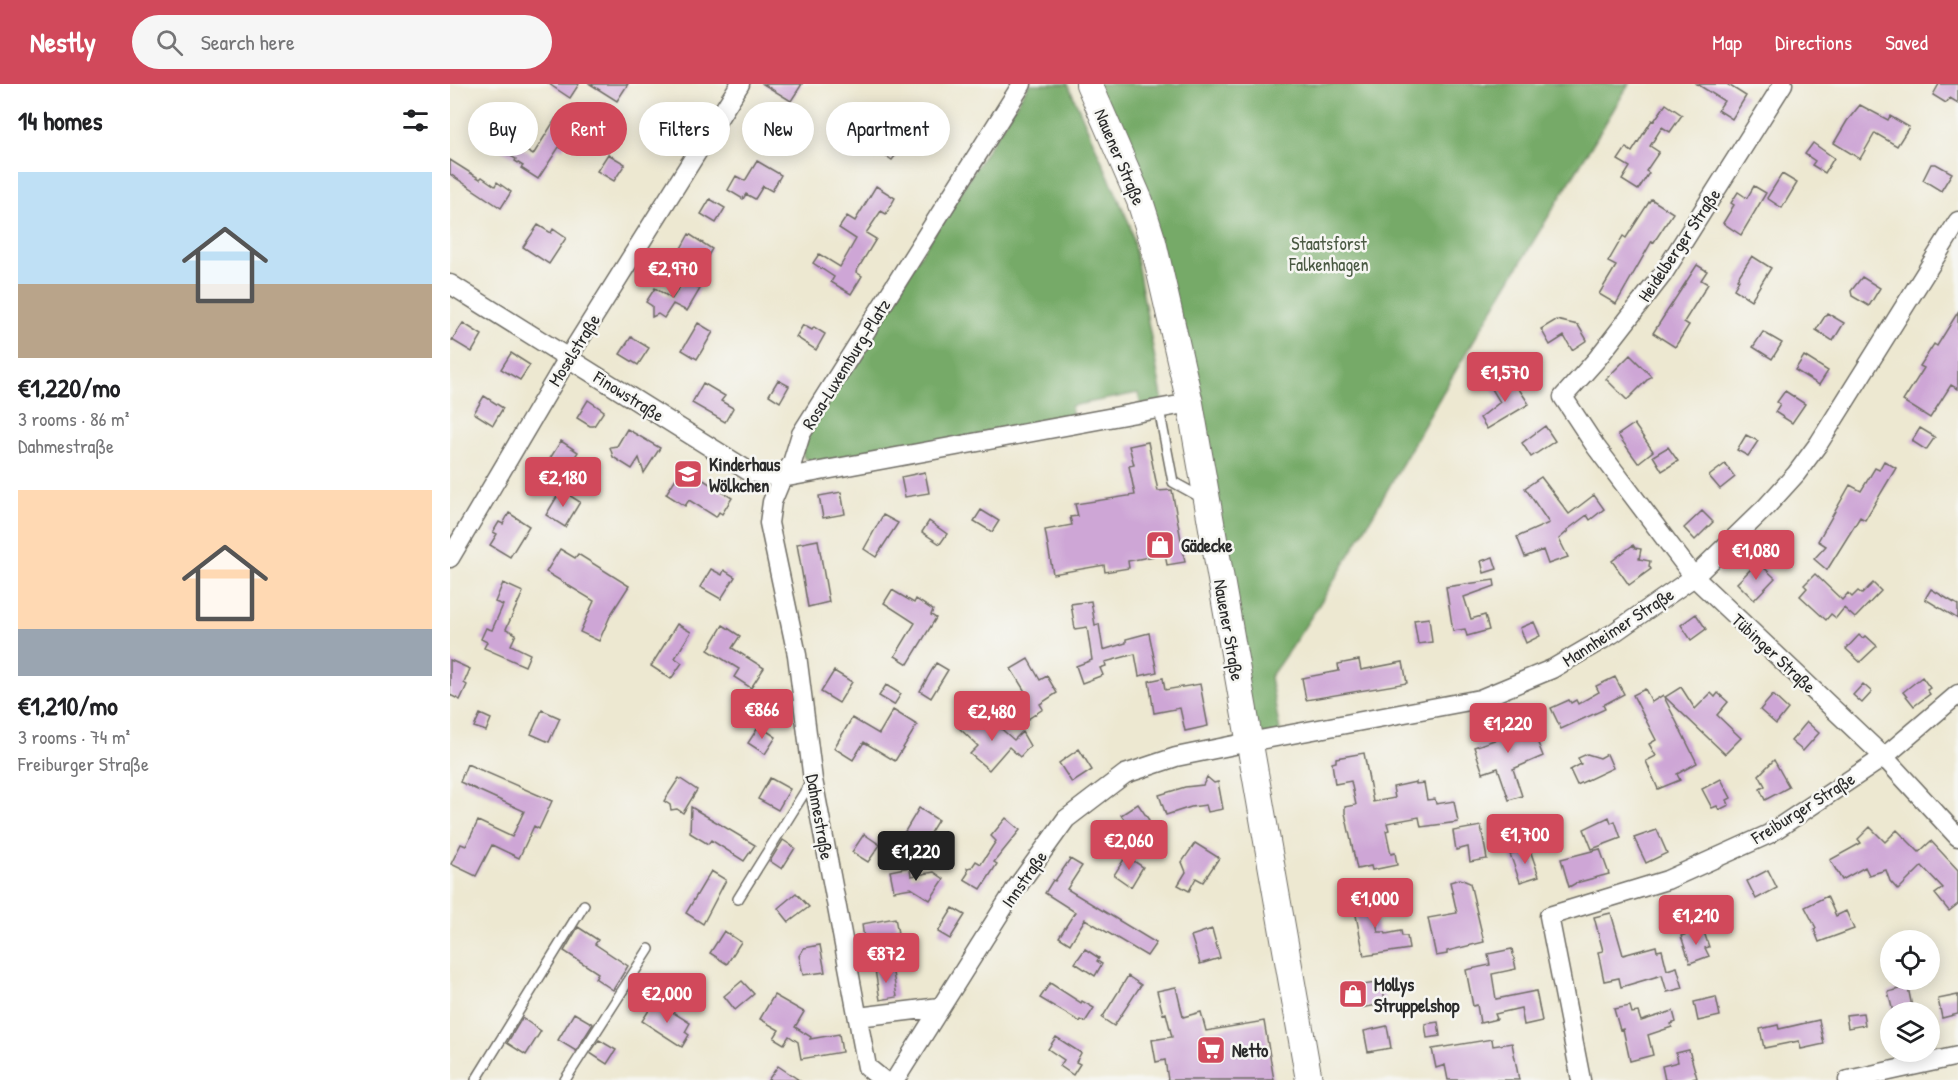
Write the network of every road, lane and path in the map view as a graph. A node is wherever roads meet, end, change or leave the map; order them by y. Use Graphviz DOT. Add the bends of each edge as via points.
graph roads {
  1 [pos="740,84"];
  2 [pos="1022,84"];
  3 [pos="1089,84"];
  4 [pos="1783,84"];
  5 [pos="1958,222"];
  6 [pos="450,284"];
  7 [pos="568,358"];
  8 [pos="1563,397"];
  9 [pos="1190,403"];
  10 [pos="1159,409"];
  11 [pos="782,478"];
  12 [pos="1207,501"];
  13 [pos="450,558"];
  14 [pos="1694,577"];
  15 [pos="1958,694"];
  16 [pos="1249,742"];
  17 [pos="1884,757"];
  18 [pos="813,780"];
  19 [pos="1958,837"];
  20 [pos="738,898"];
  21 [pos="584,905"];
  22 [pos="649,949"];
  23 [pos="940,1007"];
  24 [pos="858,1017"];
  25 [pos="1958,1056"];
  26 [pos="476,1080"];
  27 [pos="565,1080"];
  28 [pos="882,1080"];
  29 [pos="895,1080"];
  30 [pos="1310,1080"];
  31 [pos="1581,1080"];
  32 [pos="1848,1080"];
  1 -- 7 [label="street, Moselstraße"];
  2 -- 11 [label="street, Rosa-Luxemburg-Platz" via="801,434 792,463"];
  3 -- 9 [label="main road, Nauener Straße" via="1140,201 1153,242"];
  4 -- 8 [label="street, Heidelberger Straße" via="1663,274"];
  5 -- 14 [label="street, Mannheimer Straße" via="1797,474"];
  6 -- 7 [label="street, Finowstraße"];
  7 -- 11 [label="street, Finowstraße" via="750,472"];
  7 -- 13 [label="street, Moselstraße"];
  8 -- 14 [label="street, Tübinger Straße"];
  9 -- 10 [label="street"];
  9 -- 12 [label="main road, Nauener Straße"];
  10 -- 11 [label="street"];
  10 -- 12 [label="lane" via="1173,482"];
  11 -- 18 [label="street, Dahmestraße" via="769,523 797,655"];
  12 -- 16 [label="main road, Nauener Straße"];
  14 -- 16 [label="street, Mannheimer Straße" via="1612,634 1552,669 1480,699"];
  14 -- 17 [label="street, Tübinger Straße"];
  15 -- 17 [label="street, Freiburger Straße"];
  16 -- 23 [label="street, Innstraße" via="1176,757 1125,774 1066,819 1014,891"];
  16 -- 30 [label="main road, Nauener Straße"];
  17 -- 19 [label="street, Tübinger Straße"];
  17 -- 31 [label="street, Freiburger Straße" via="1769,834 1667,880 1549,916"];
  18 -- 20 [label="lane"];
  18 -- 24 [label="street, Dahmestraße"];
  21 -- 26 [label="lane"];
  22 -- 27 [label="lane"];
  23 -- 24 [label="street"];
  23 -- 29 [label="street, Innstraße"];
  24 -- 28 [label="street, Dahmestraße" via="867,1067"];
  25 -- 32 [label="street"];
}
